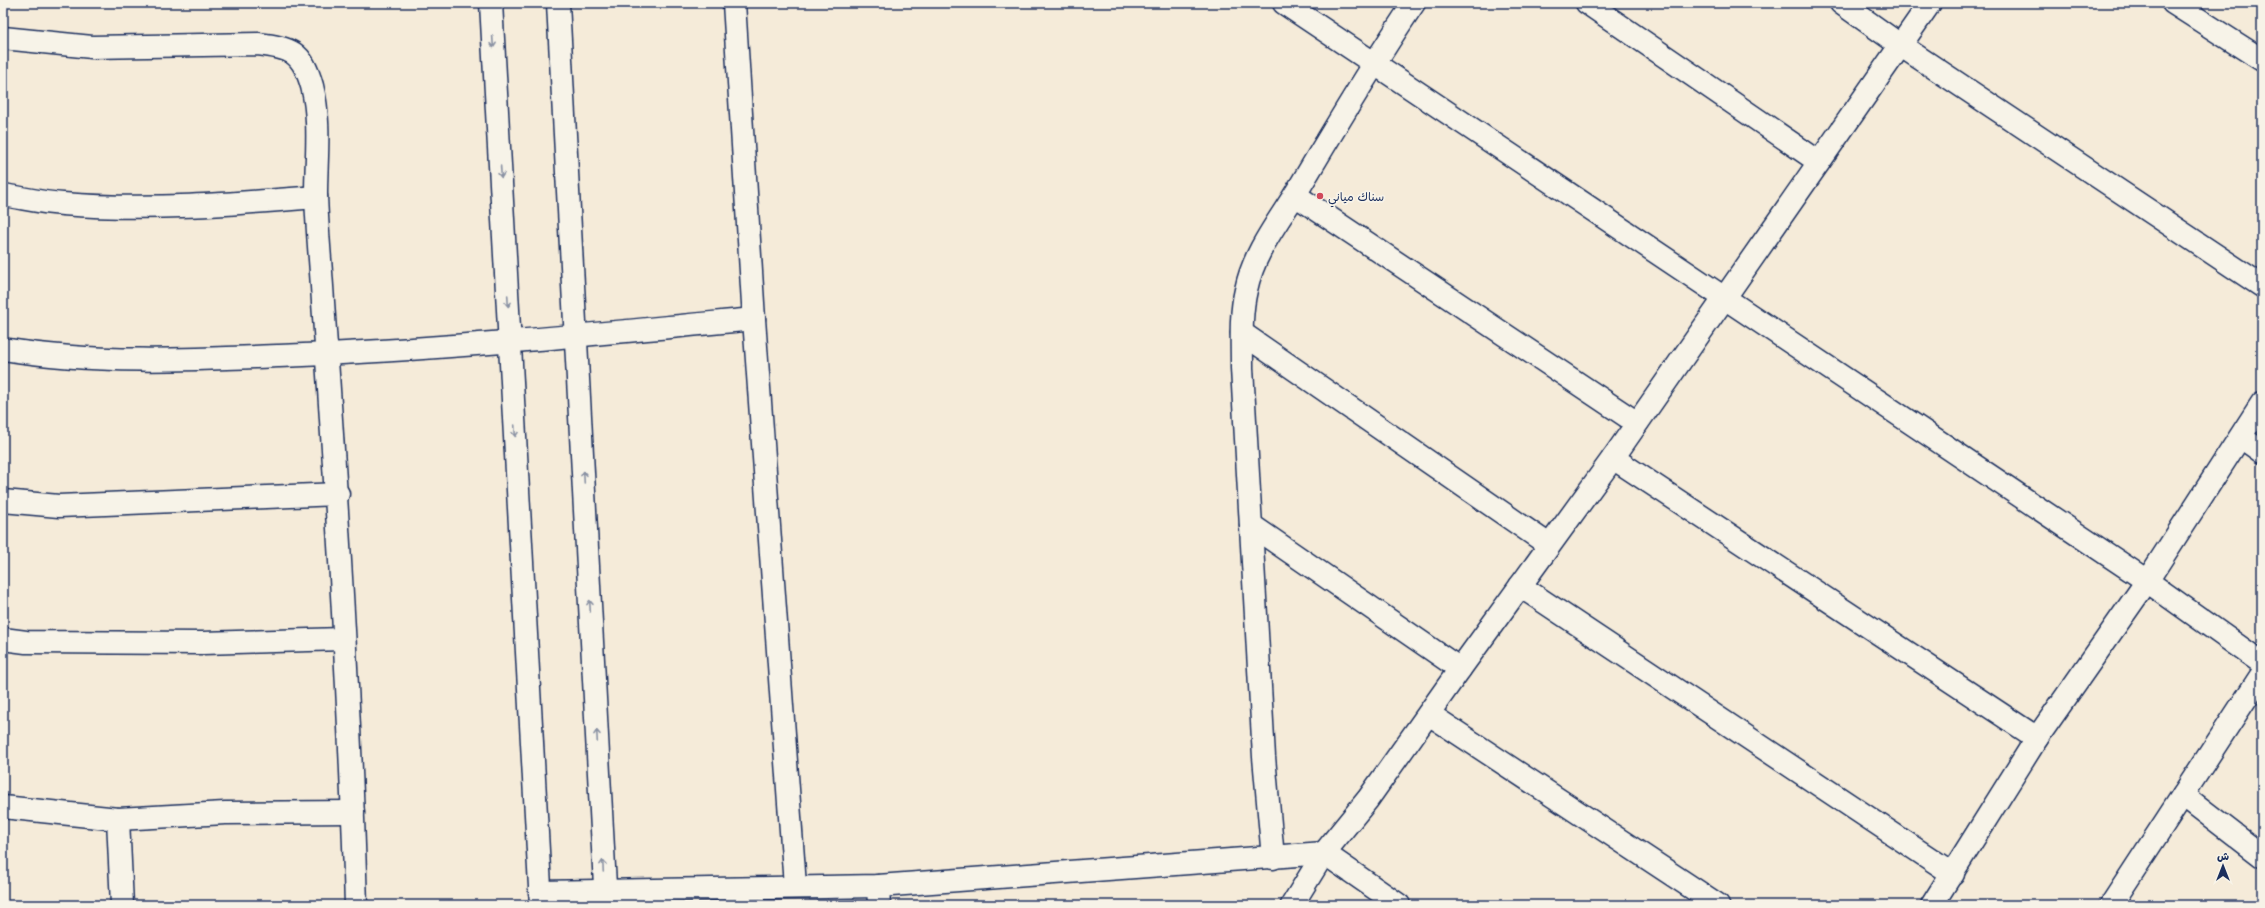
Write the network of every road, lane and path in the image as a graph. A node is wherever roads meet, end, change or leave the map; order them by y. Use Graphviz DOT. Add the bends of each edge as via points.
graph roads {
  1 [pos="491,3"];
  2 [pos="558,3"];
  3 [pos="734,3"];
  4 [pos="1284,3"];
  5 [pos="1414,3"];
  6 [pos="1587,3"];
  7 [pos="1841,3"];
  8 [pos="1930,3"];
  9 [pos="2173,3"];
  10 [pos="3,38"];
  11 [pos="1900,45"];
  12 [pos="2262,60"];
  13 [pos="1374,62"];
  14 [pos="1819,162"];
  15 [pos="3,195"];
  16 [pos="1295,195"];
  17 [pos="316,197"];
  18 [pos="2262,286"];
  19 [pos="1724,297"];
  20 [pos="754,319"];
  21 [pos="1242,333"];
  22 [pos="577,336"];
  23 [pos="510,342"];
  24 [pos="3,349"];
  25 [pos="327,354"];
  26 [pos="2262,402"];
  27 [pos="1637,423"];
  28 [pos="2241,437"];
  29 [pos="2262,452"];
  30 [pos="1614,458"];
  31 [pos="338,494"];
  32 [pos="3,501"];
  33 [pos="1252,525"];
  34 [pos="1549,545"];
  35 [pos="2147,581"];
  36 [pos="1520,586"];
  37 [pos="3,639"];
  38 [pos="343,639"];
  39 [pos="2262,663"];
  40 [pos="1460,669"];
  41 [pos="2262,674"];
  42 [pos="1429,714"];
  43 [pos="2038,738"];
  44 [pos="2183,796"];
  45 [pos="3,807"];
  46 [pos="353,812"];
  47 [pos="118,819"];
  48 [pos="1324,854"];
  49 [pos="2262,856"];
  50 [pos="1273,858"];
  51 [pos="1953,874"];
  52 [pos="795,886"];
  53 [pos="879,896"];
  54 [pos="605,897"];
  55 [pos="541,898"];
  56 [pos="122,905"];
  57 [pos="356,905"];
  58 [pos="1292,905"];
  59 [pos="1399,905"];
  60 [pos="1718,905"];
  61 [pos="1932,905"];
  62 [pos="2112,905"];
  1 -- 23 [label="street, one-way"];
  2 -- 22 [label="street"];
  3 -- 20 [label="street"];
  4 -- 13 [label="street"];
  5 -- 13 [label="street"];
  6 -- 14 [label="street"];
  7 -- 11 [label="street"];
  8 -- 11 [label="street"];
  9 -- 12 [label="street"];
  10 -- 17 [label="street" via="92,48 258,44 284,48 297,55 312,87 316,116"];
  11 -- 14 [label="street"];
  11 -- 18 [label="street"];
  13 -- 16 [label="street"];
  13 -- 19 [label="street"];
  14 -- 19 [label="street"];
  15 -- 17 [label="street" via="62,204 136,208"];
  16 -- 21 [label="street" via="1266,239 1253,266 1246,289"];
  16 -- 27 [label="street"];
  17 -- 25 [label="street"];
  19 -- 27 [label="street"];
  19 -- 35 [label="street"];
  20 -- 22 [label="street"];
  20 -- 52 [label="street"];
  21 -- 33 [label="street"];
  21 -- 34 [label="street"];
  22 -- 23 [label="street"];
  54 -- 22 [label="street, one-way"];
  23 -- 25 [label="street"];
  23 -- 55 [label="street, one-way"];
  24 -- 25 [label="street" via="49,356 157,361"];
  25 -- 31 [label="street"];
  26 -- 28 [label="street"];
  27 -- 30 [label="street"];
  28 -- 29 [label="street"];
  28 -- 35 [label="street"];
  30 -- 34 [label="street"];
  30 -- 43 [label="street"];
  31 -- 32 [label="street" via="59,506"];
  31 -- 38 [label="street"];
  33 -- 40 [label="street"];
  33 -- 50 [label="street" via="1264,757"];
  34 -- 36 [label="street"];
  35 -- 39 [label="street"];
  35 -- 43 [label="street"];
  36 -- 40 [label="street"];
  36 -- 51 [label="street"];
  37 -- 38 [label="street" via="26,642 203,643"];
  38 -- 46 [label="street"];
  40 -- 42 [label="street"];
  41 -- 44 [label="street"];
  42 -- 48 [label="street" via="1368,799"];
  42 -- 60 [label="street"];
  43 -- 51 [label="street"];
  44 -- 49 [label="street"];
  44 -- 62 [label="street"];
  45 -- 47 [label="street"];
  46 -- 47 [label="street" via="225,813"];
  46 -- 57 [label="street"];
  47 -- 56 [label="street"];
  48 -- 50 [label="street"];
  48 -- 58 [label="street"];
  48 -- 59 [label="street"];
  50 -- 53 [label="street"];
  51 -- 61 [label="street"];
  52 -- 53 [label="street"];
  52 -- 54 [label="street"];
  54 -- 55 [label="street"];
}
